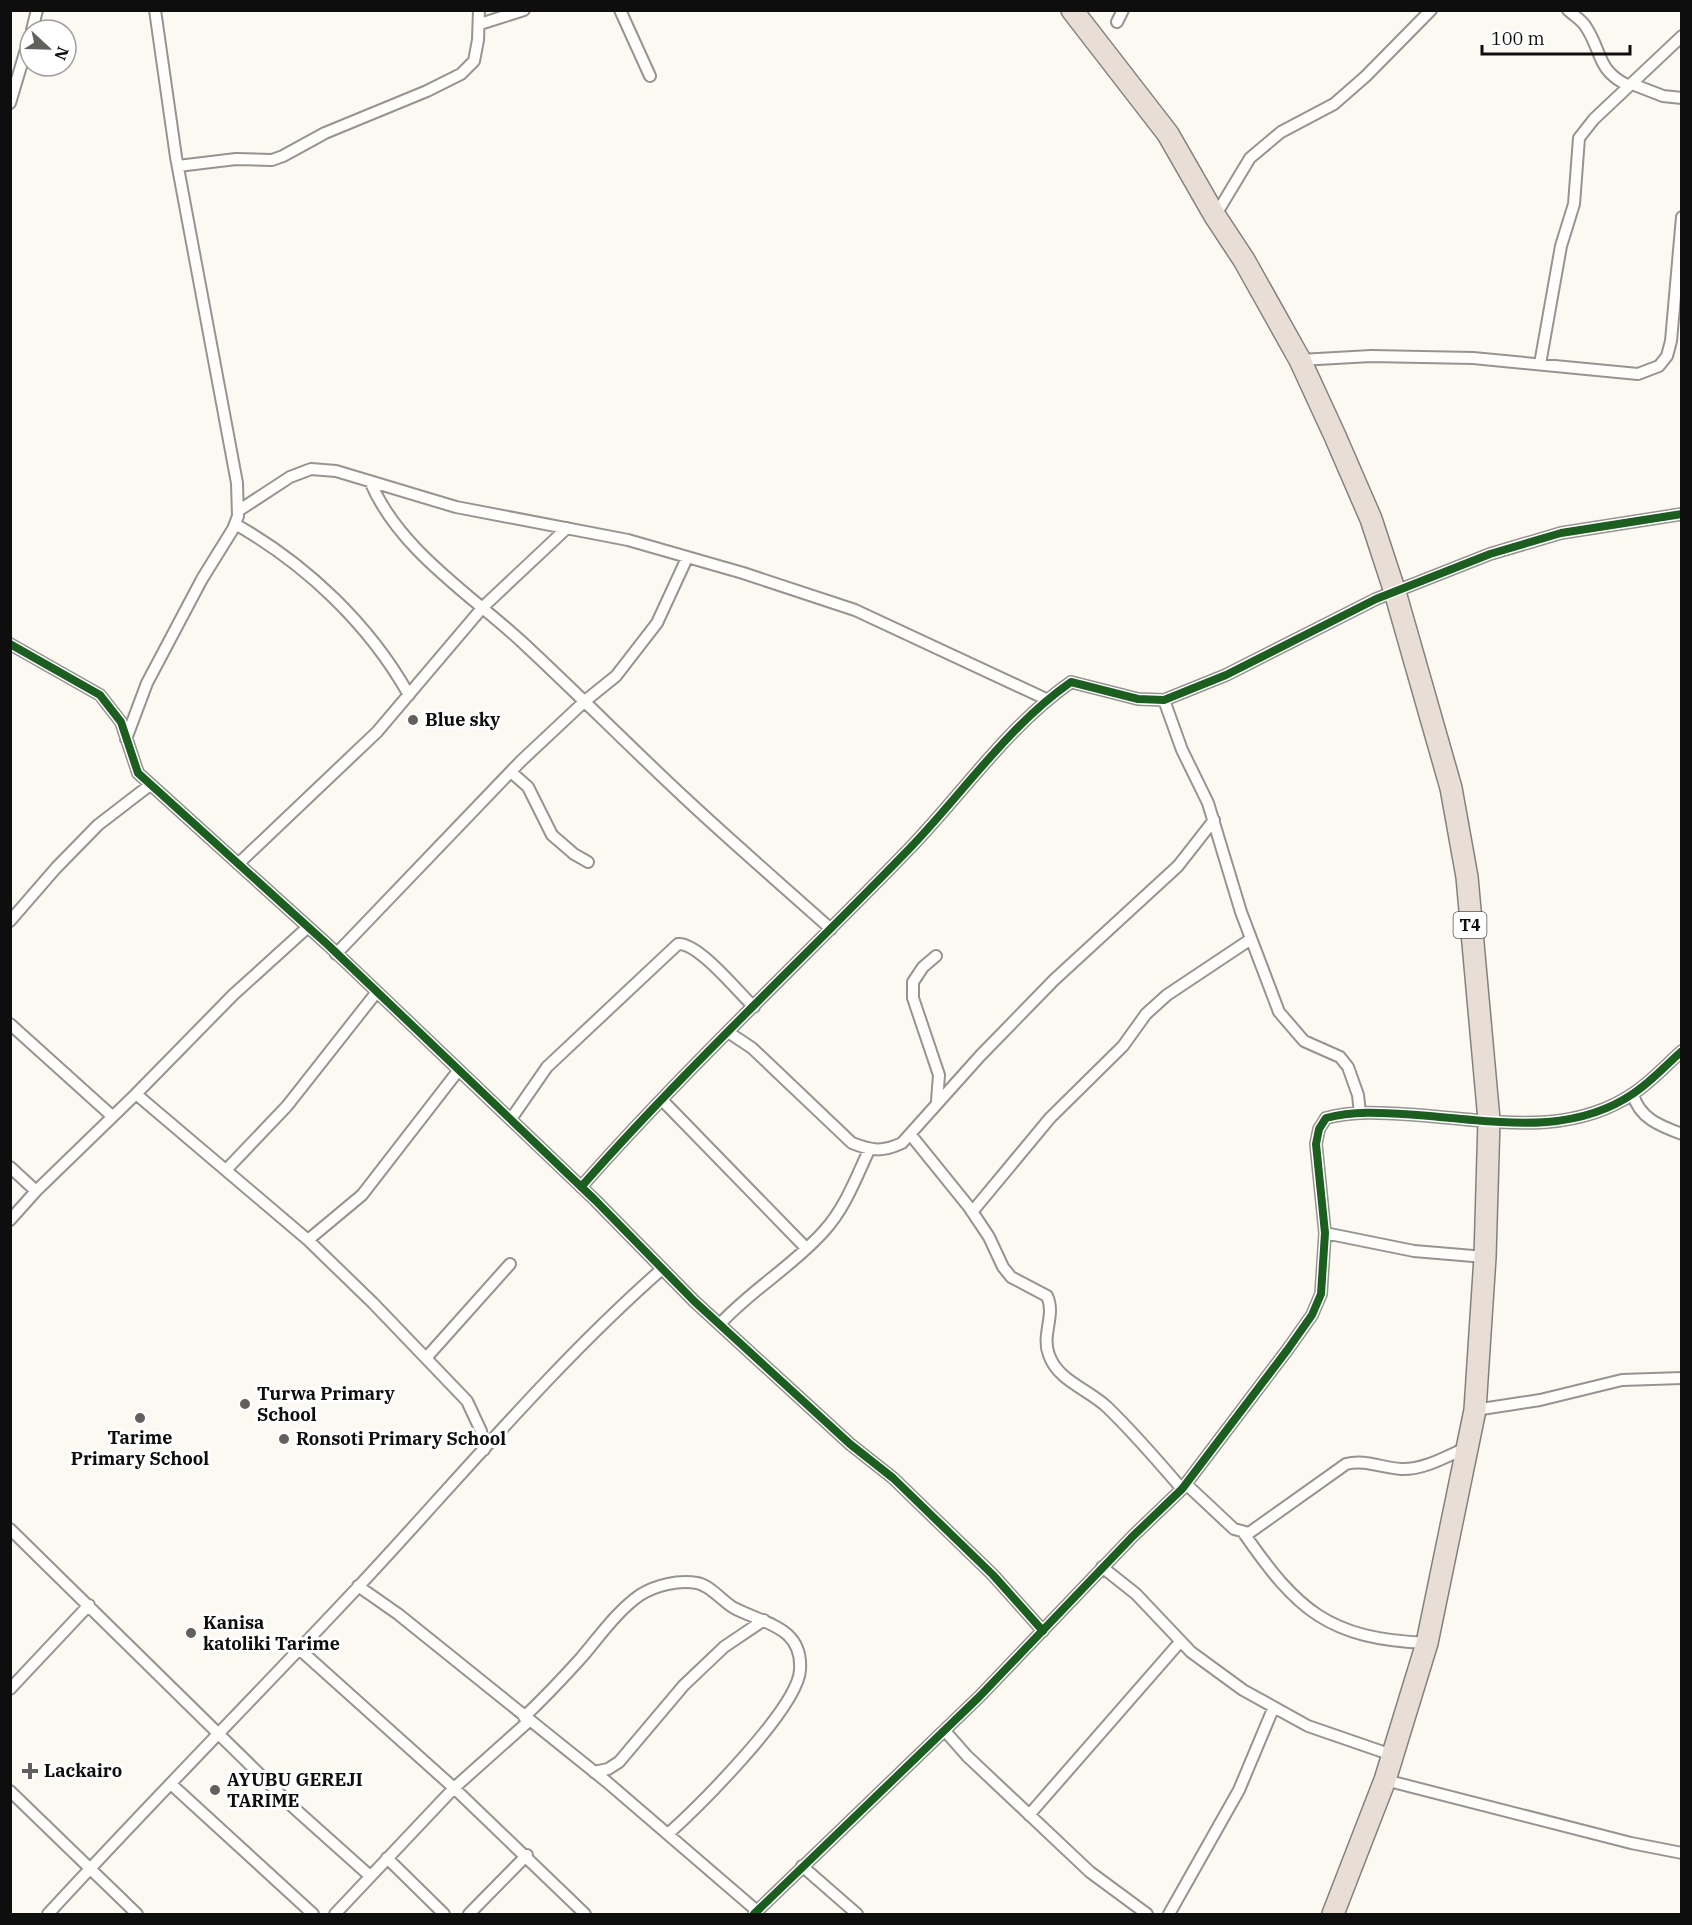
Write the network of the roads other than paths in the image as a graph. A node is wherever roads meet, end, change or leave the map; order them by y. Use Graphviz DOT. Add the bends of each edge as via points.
graph roads {
  1 [pos="155,10"];
  2 [pos="479,10"];
  3 [pos="524,10"];
  4 [pos="620,10"];
  5 [pos="1072,10"];
  6 [pos="1123,10"];
  7 [pos="1431,10"];
  8 [pos="1572,11"];
  9 [pos="1117,22"];
  10 [pos="480,24"];
  11 [pos="1682,36"];
  12 [pos="18,76"];
  13 [pos="650,76"];
  14 [pos="1630,85"];
  15 [pos="1682,98"];
  16 [pos="10,103"];
  17 [pos="178,166"];
  18 [pos="1215,216"];
  19 [pos="1682,217"];
  20 [pos="1679,280"];
  21 [pos="1300,360"];
  22 [pos="1540,364"];
  23 [pos="370,481"];
  24 [pos="238,511"];
  25 [pos="1682,514"];
  26 [pos="235,524"];
  27 [pos="567,528"];
  28 [pos="687,558"];
  29 [pos="1395,592"];
  30 [pos="483,607"];
  31 [pos="10,644"];
  32 [pos="409,695"];
  33 [pos="1046,699"];
  34 [pos="585,700"];
  35 [pos="1164,700"];
  36 [pos="126,739"];
  37 [pos="511,772"];
  38 [pos="150,785"];
  39 [pos="1214,820"];
  40 [pos="588,862"];
  41 [pos="238,864"];
  42 [pos="10,921"];
  43 [pos="308,927"];
  44 [pos="831,929"];
  45 [pos="1251,939"];
  46 [pos="336,954"];
  47 [pos="936,956"];
  48 [pos="376,993"];
  49 [pos="754,1007"];
  50 [pos="10,1024"];
  51 [pos="728,1032"];
  52 [pos="1682,1051"];
  53 [pos="458,1071"];
  54 [pos="136,1094"];
  55 [pos="1633,1094"];
  56 [pos="663,1101"];
  57 [pos="937,1102"];
  58 [pos="1360,1113"];
  59 [pos="112,1116"];
  60 [pos="511,1119"];
  61 [pos="1489,1120"];
  62 [pos="910,1134"];
  63 [pos="1682,1134"];
  64 [pos="869,1150"];
  65 [pos="10,1167"];
  66 [pos="226,1170"];
  67 [pos="581,1187"];
  68 [pos="36,1191"];
  69 [pos="972,1212"];
  70 [pos="10,1220"];
  71 [pos="1325,1233"];
  72 [pos="308,1240"];
  73 [pos="806,1248"];
  74 [pos="1485,1257"];
  75 [pos="510,1264"];
  76 [pos="662,1269"];
  77 [pos="720,1324"];
  78 [pos="426,1358"];
  79 [pos="1682,1378"];
  80 [pos="1475,1410"];
  81 [pos="1468,1447"];
  82 [pos="484,1450"];
  83 [pos="1184,1486"];
  84 [pos="10,1529"];
  85 [pos="1243,1532"];
  86 [pos="1102,1567"];
  87 [pos="358,1586"];
  88 [pos="89,1605"];
  89 [pos="764,1620"];
  90 [pos="1043,1631"];
  91 [pos="1180,1642"];
  92 [pos="1427,1643"];
  93 [pos="298,1648"];
  94 [pos="10,1689"];
  95 [pos="1273,1708"];
  96 [pos="526,1719"];
  97 [pos="219,1731"];
  98 [pos="945,1731"];
  99 [pos="1392,1755"];
  100 [pos="594,1772"];
  101 [pos="1385,1780"];
  102 [pos="171,1784"];
  103 [pos="454,1788"];
  104 [pos="10,1791"];
  105 [pos="1029,1815"];
  106 [pos="668,1834"];
  107 [pos="1682,1853"];
  108 [pos="527,1855"];
  109 [pos="387,1858"];
  110 [pos="802,1866"];
  111 [pos="90,1868"];
  112 [pos="370,1876"];
  113 [pos="756,1913"];
  114 [pos="48,1914"];
  115 [pos="137,1914"];
  116 [pos="314,1914"];
  117 [pos="334,1914"];
  118 [pos="444,1914"];
  119 [pos="469,1914"];
  120 [pos="585,1914"];
  121 [pos="857,1914"];
  122 [pos="1147,1914"];
  123 [pos="1169,1914"];
  124 [pos="1333,1914"];
  1 -- 17 [label="street"];
  2 -- 10 [label="street"];
  3 -- 10 [label="street"];
  4 -- 13 [label="street"];
  5 -- 18 [label="highway, T4" via="1168,134"];
  6 -- 9 [label="street"];
  7 -- 18 [label="street" via="1334,104 1281,132 1250,158"];
  8 -- 14 [label="street" via="1588,29 1599,61 1613,79"];
  10 -- 17 [label="street" via="474,61 461,74 427,91 325,133 272,160 236,159"];
  11 -- 14 [label="street"];
  12 -- 16 [label="street"];
  14 -- 15 [label="street"];
  14 -- 22 [label="street" via="1579,138 1574,204 1561,246"];
  17 -- 24 [label="street" via="237,483"];
  18 -- 21 [label="highway, T4"];
  19 -- 20 [label="street"];
  20 -- 22 [label="street" via="1667,356 1652,370 1638,374"];
  21 -- 22 [label="street" via="1371,356"];
  21 -- 29 [label="highway, T4" via="1371,519"];
  23 -- 24 [label="street" via="336,471 311,469 290,477"];
  23 -- 27 [label="street" via="456,507"];
  23 -- 30 [label="street" via="398,526"];
  24 -- 26 [label="street"];
  25 -- 29 [label="street" via="1539,538"];
  26 -- 32 [label="street" via="272,548 350,613 389,660"];
  26 -- 36 [label="street" via="147,682"];
  27 -- 28 [label="street" via="628,540"];
  27 -- 30 [label="street"];
  28 -- 33 [label="street" via="855,610"];
  28 -- 34 [label="street" via="669,601 636,652 616,676"];
  29 -- 35 [label="street" via="1354,608 1226,675"];
  29 -- 61 [label="highway, T4" via="1451,788 1467,877"];
  30 -- 32 [label="street"];
  30 -- 34 [label="street"];
  31 -- 36 [label="street" via="100,695 121,722"];
  32 -- 41 [label="street" via="377,732"];
  33 -- 35 [label="street" via="1071,682 1138,699"];
  33 -- 44 [label="street"];
  34 -- 37 [label="street"];
  34 -- 44 [label="street" via="686,799"];
  35 -- 39 [label="street"];
  36 -- 38 [label="street" via="138,773"];
  37 -- 40 [label="street" via="528,787 552,835"];
  37 -- 46 [label="street"];
  38 -- 41 [label="street"];
  38 -- 42 [label="street" via="98,825"];
  39 -- 45 [label="street"];
  39 -- 57 [label="street" via="1178,866 1054,980"];
  41 -- 43 [label="street"];
  43 -- 46 [label="street"];
  43 -- 54 [label="street" via="233,995"];
  44 -- 49 [label="street"];
  45 -- 58 [label="street" via="1279,1012 1304,1041 1340,1057 1348,1067"];
  45 -- 69 [label="street" via="1167,995 1146,1014 1123,1046 1050,1118"];
  46 -- 48 [label="street"];
  47 -- 57 [label="street" via="914,982 913,998 937,1067"];
  48 -- 53 [label="street"];
  48 -- 66 [label="street" via="287,1106"];
  49 -- 51 [label="street"];
  49 -- 60 [label="street" via="697,951 685,943 678,944 548,1067"];
  50 -- 59 [label="street"];
  51 -- 56 [label="street"];
  51 -- 64 [label="street" via="773,1067 836,1131"];
  52 -- 55 [label="street"];
  53 -- 60 [label="street"];
  53 -- 72 [label="street" via="362,1195"];
  54 -- 59 [label="street"];
  54 -- 66 [label="street"];
  55 -- 61 [label="street" via="1612,1106 1553,1124"];
  55 -- 63 [label="street" via="1637,1108 1650,1120"];
  56 -- 67 [label="street"];
  56 -- 73 [label="street"];
  57 -- 62 [label="street"];
  58 -- 61 [label="street"];
  58 -- 71 [label="street" via="1326,1118 1319,1130 1316,1164"];
  59 -- 68 [label="street"];
  60 -- 67 [label="street"];
  61 -- 74 [label="highway, T4"];
  62 -- 64 [label="street" via="885,1151"];
  62 -- 69 [label="street"];
  64 -- 73 [label="street" via="848,1197"];
  65 -- 68 [label="street"];
  66 -- 72 [label="street"];
  67 -- 76 [label="street"];
  68 -- 70 [label="street"];
  69 -- 83 [label="street" via="1011,1277 1047,1296 1050,1312 1046,1342 1054,1366 1106,1406"];
  71 -- 74 [label="street" via="1414,1251"];
  71 -- 83 [label="street" via="1321,1294 1312,1315"];
  72 -- 78 [label="street"];
  73 -- 77 [label="street"];
  74 -- 80 [label="highway, T4"];
  75 -- 78 [label="street"];
  76 -- 77 [label="street"];
  76 -- 82 [label="street" via="608,1316"];
  77 -- 90 [label="street" via="850,1444 893,1478 993,1575"];
  78 -- 82 [label="street" via="467,1401 481,1431"];
  79 -- 80 [label="street" via="1622,1380 1540,1400"];
  80 -- 81 [label="highway, T4"];
  81 -- 85 [label="street" via="1418,1468 1346,1464 1256,1530"];
  81 -- 92 [label="highway, T4"];
  82 -- 87 [label="street"];
  83 -- 85 [label="street" via="1234,1529"];
  83 -- 86 [label="street"];
  84 -- 88 [label="street"];
  85 -- 92 [label="street" via="1274,1577 1310,1610 1360,1634"];
  86 -- 90 [label="street"];
  86 -- 91 [label="street" via="1143,1601"];
  87 -- 93 [label="street"];
  87 -- 96 [label="street"];
  88 -- 94 [label="street"];
  88 -- 97 [label="street"];
  89 -- 96 [label="street" via="734,1607 700,1583 668,1584 640,1595"];
  89 -- 100 [label="street" via="724,1647 684,1685 619,1762"];
  89 -- 106 [label="street" via="789,1635 799,1649 801,1672 795,1689 776,1719 690,1815"];
  90 -- 98 [label="street"];
  91 -- 95 [label="street"];
  91 -- 105 [label="street"];
  92 -- 99 [label="highway, T4"];
  93 -- 97 [label="street"];
  93 -- 103 [label="street"];
  95 -- 99 [label="street" via="1308,1726"];
  95 -- 123 [label="street" via="1239,1790"];
  96 -- 100 [label="street"];
  96 -- 103 [label="street"];
  97 -- 102 [label="street"];
  97 -- 112 [label="street" via="294,1808"];
  98 -- 105 [label="street"];
  98 -- 110 [label="street"];
  99 -- 101 [label="highway, T4"];
  100 -- 106 [label="street"];
  101 -- 107 [label="street"];
  101 -- 124 [label="highway, T4"];
  102 -- 111 [label="street"];
  102 -- 116 [label="street"];
  103 -- 108 [label="street"];
  103 -- 109 [label="street"];
  104 -- 111 [label="street"];
  105 -- 122 [label="street" via="1090,1872"];
  106 -- 113 [label="street"];
  108 -- 119 [label="street"];
  108 -- 120 [label="street"];
  109 -- 112 [label="street"];
  109 -- 118 [label="street"];
  110 -- 113 [label="street"];
  110 -- 121 [label="street"];
  111 -- 114 [label="street"];
  111 -- 115 [label="street"];
  112 -- 117 [label="street"];
}
